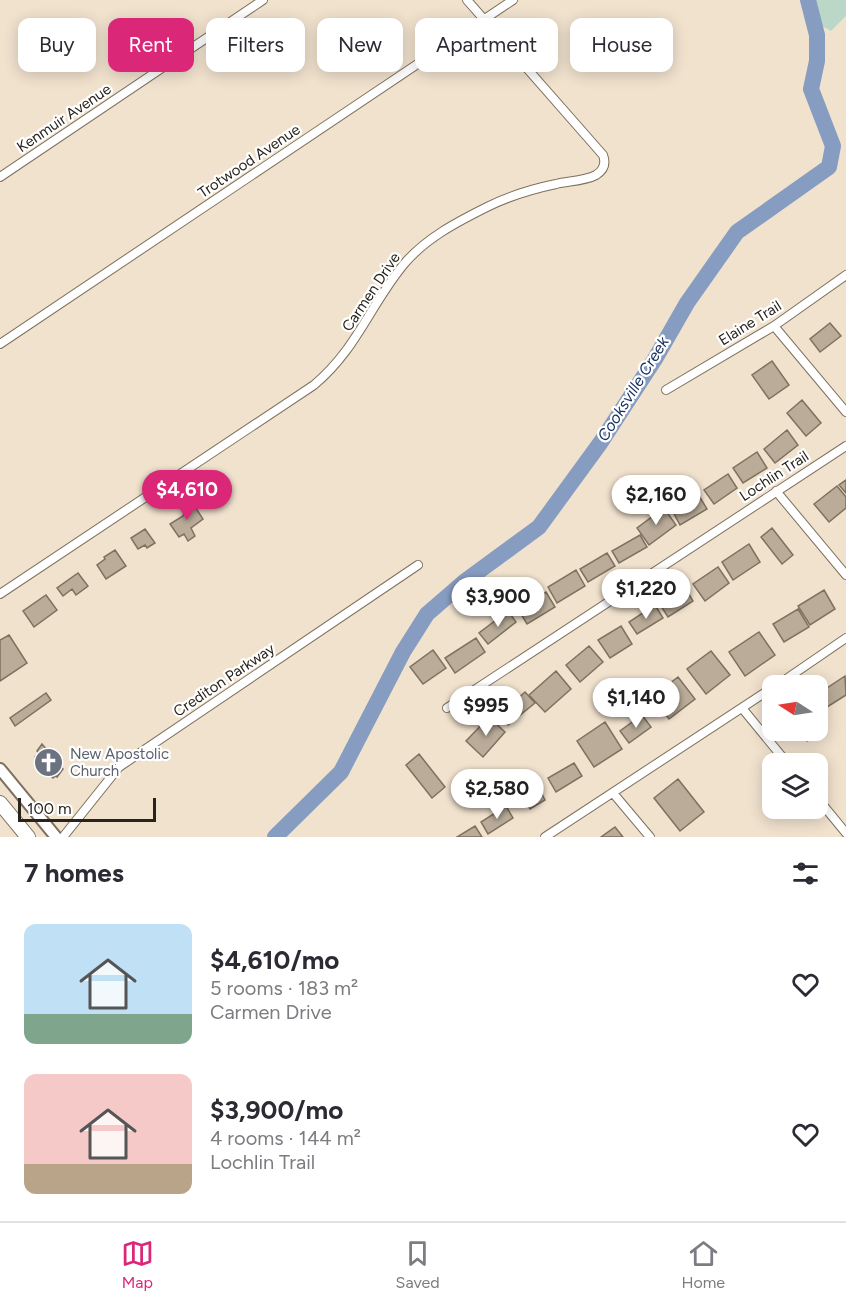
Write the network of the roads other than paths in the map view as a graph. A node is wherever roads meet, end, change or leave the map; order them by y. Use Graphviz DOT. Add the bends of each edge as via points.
graph roads {
  1 [pos="263,0"];
  2 [pos="467,0"];
  3 [pos="513,0"];
  4 [pos="482,18"];
  5 [pos="487,18"];
  6 [pos="415,66"];
  7 [pos="530,72"];
  8 [pos="0,177"];
  9 [pos="846,274"];
  10 [pos="774,326"];
  11 [pos="0,344"];
  12 [pos="666,390"];
  13 [pos="846,412"];
  14 [pos="846,446"];
  15 [pos="776,491"];
  16 [pos="418,565"];
  17 [pos="846,575"];
  18 [pos="0,594"];
  19 [pos="846,638"];
  20 [pos="792,675"];
  21 [pos="762,695"];
  22 [pos="447,708"];
  23 [pos="742,708"];
  24 [pos="779,753"];
  25 [pos="0,769"];
  26 [pos="613,793"];
  27 [pos="0,803"];
  28 [pos="828,811"];
  29 [pos="846,833"];
  30 [pos="28,837"];
  31 [pos="56,837"];
  32 [pos="63,837"];
  33 [pos="545,837"];
  34 [pos="650,837"];
  1 -- 8 [label="street, Kenmuir Avenue"];
  2 -- 4 [label="street, Carmen Drive"];
  3 -- 5 [label="street, Trotwood Avenue"];
  6 -- 11 [label="street, Trotwood Avenue"];
  7 -- 18 [label="street, Carmen Drive" via="603,155 605,162 598,173 508,197 437,234 405,263 354,342 319,380"];
  9 -- 10 [label="street, Elaine Trail"];
  10 -- 12 [label="street, Elaine Trail"];
  10 -- 13 [label="street"];
  14 -- 15 [label="street, Lochlin Trail"];
  15 -- 17 [label="street"];
  15 -- 22 [label="street, Lochlin Trail"];
  16 -- 32 [label="street, Crediton Parkway" via="119,767"];
  19 -- 20 [label="street"];
  21 -- 23 [label="street"];
  23 -- 24 [label="street"];
  23 -- 26 [label="street"];
  25 -- 31 [label="street"];
  26 -- 33 [label="street"];
  26 -- 34 [label="street"];
  27 -- 30 [label="highway"];
  28 -- 29 [label="street"];
}
